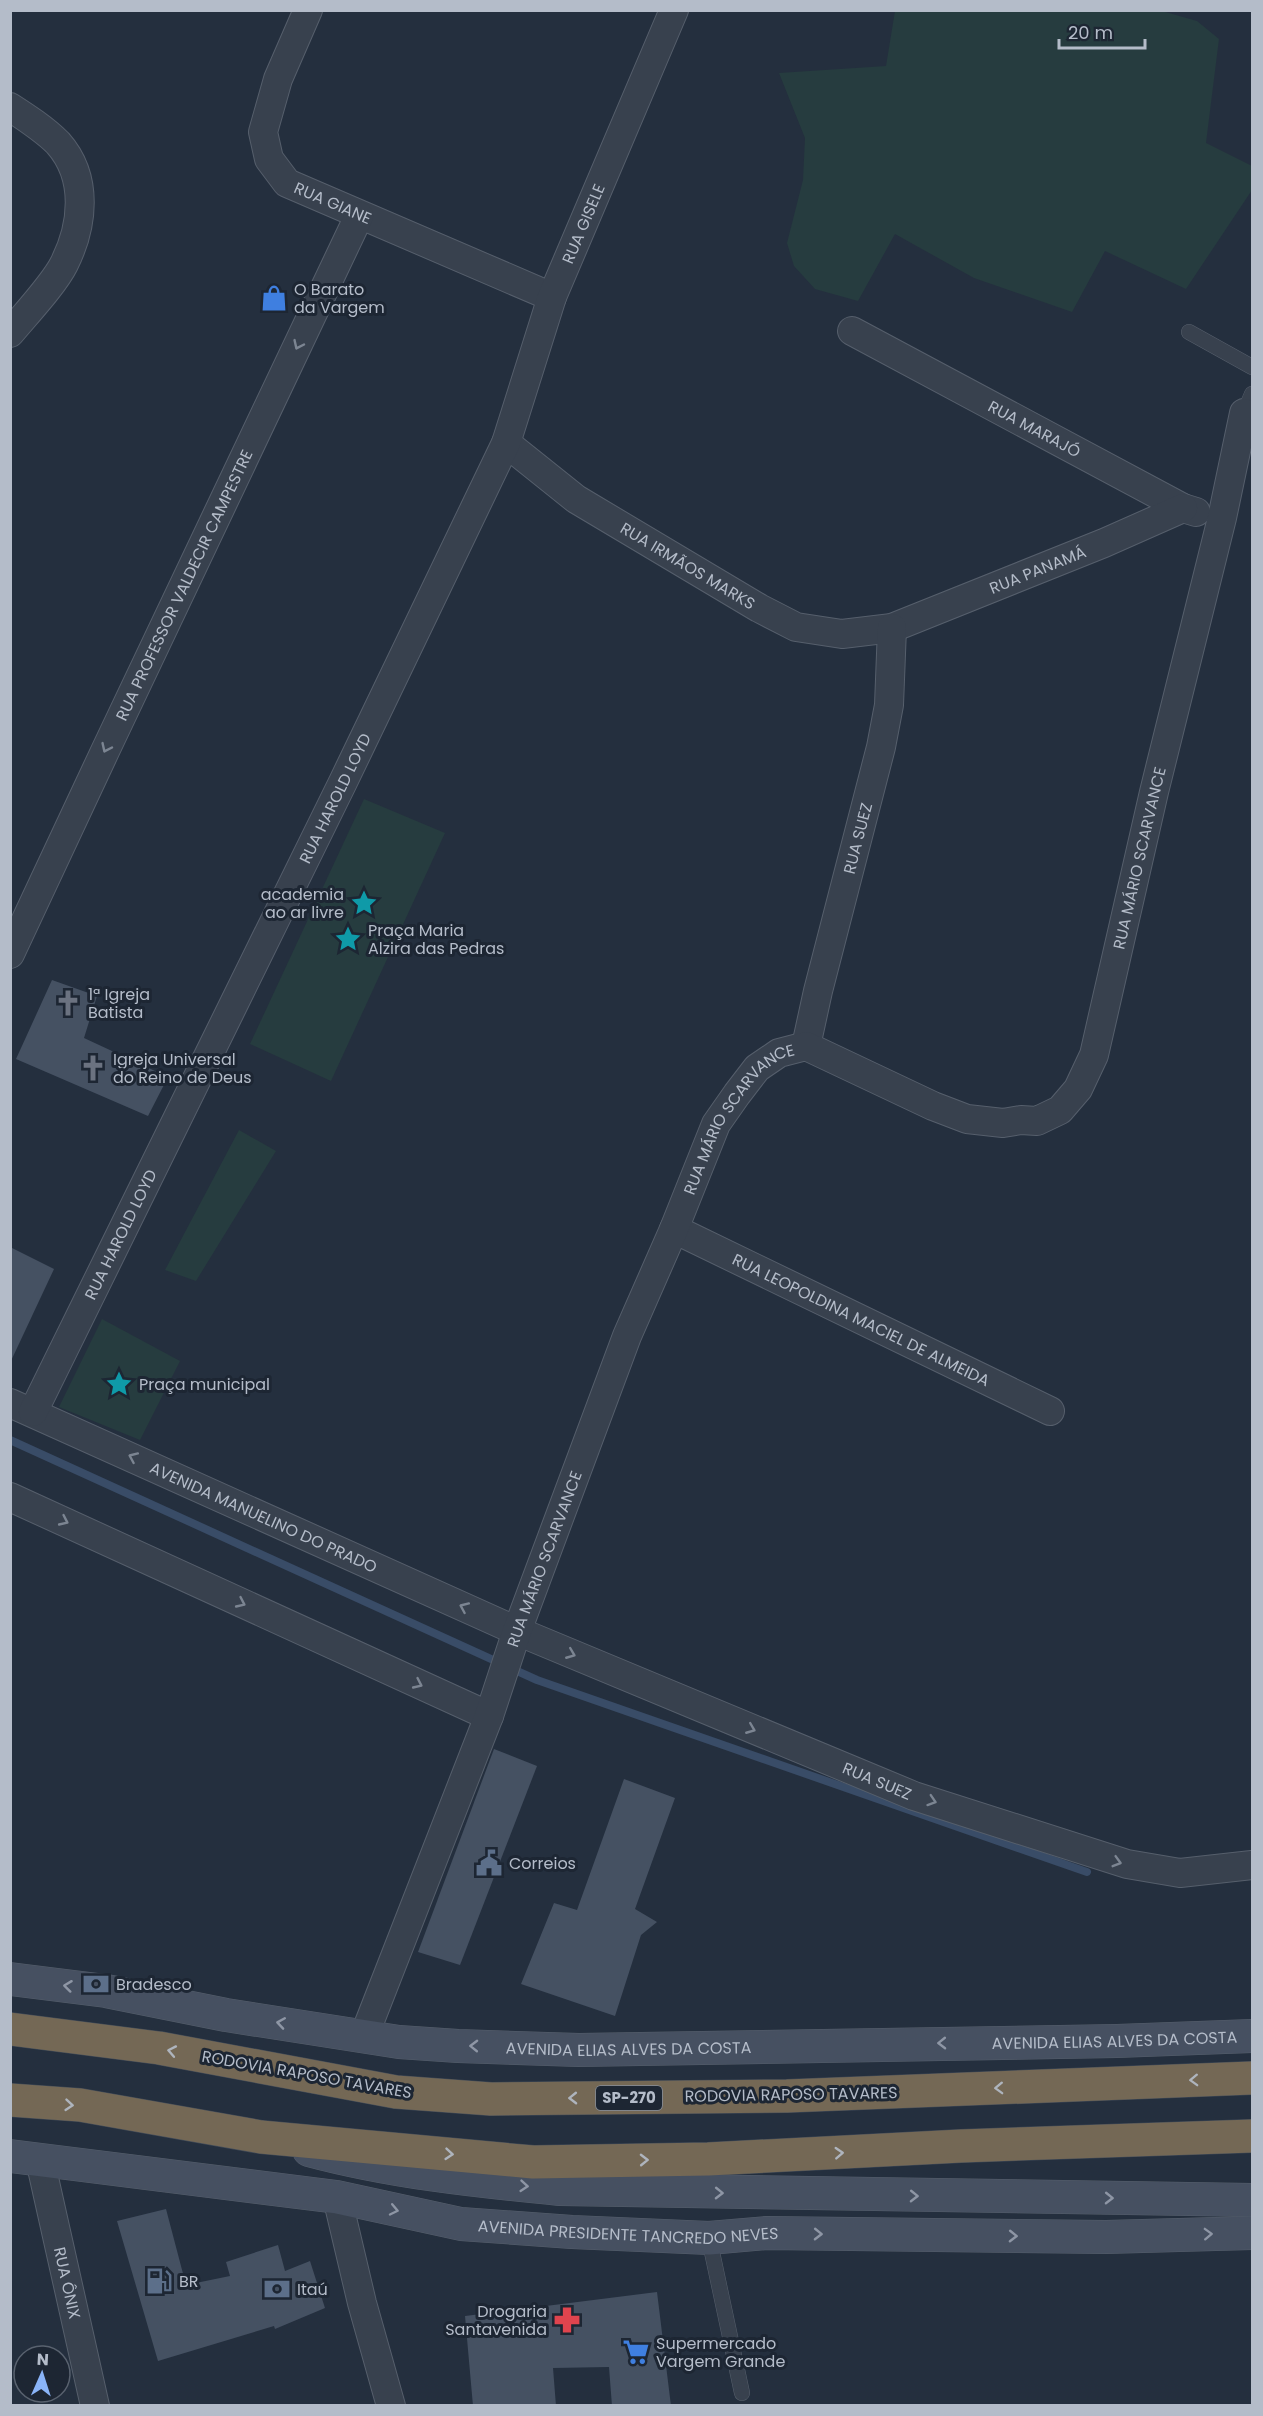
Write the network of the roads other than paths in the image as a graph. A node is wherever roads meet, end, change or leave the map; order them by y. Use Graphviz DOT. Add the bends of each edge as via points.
graph roads {
  1 [pos="308,10"];
  2 [pos="674,10"];
  3 [pos="10,107"];
  4 [pos="359,216"];
  5 [pos="552,297"];
  6 [pos="852,331"];
  7 [pos="1189,332"];
  8 [pos="10,333"];
  9 [pos="1252,367"];
  10 [pos="1248,404"];
  11 [pos="506,443"];
  12 [pos="1183,508"];
  13 [pos="1221,518"];
  14 [pos="892,628"];
  15 [pos="10,954"];
  16 [pos="806,1046"];
  17 [pos="674,1229"];
  18 [pos="22,1408"];
  19 [pos="1050,1411"];
  20 [pos="10,1497"];
  21 [pos="517,1631"];
  22 [pos="489,1716"];
  23 [pos="1252,1865"];
  24 [pos="10,1979"];
  25 [pos="10,2029"];
  26 [pos="364,2036"];
  27 [pos="1252,2036"];
  28 [pos="1252,2078"];
  29 [pos="10,2100"];
  30 [pos="1252,2136"];
  31 [pos="261,2137"];
  32 [pos="25,2158"];
  33 [pos="337,2197"];
  34 [pos="1252,2200"];
  35 [pos="1252,2233"];
  36 [pos="709,2238"];
  37 [pos="742,2393"];
  38 [pos="96,2406"];
  39 [pos="392,2406"];
  1 -- 4 [label="street, RUA GIANE" via="269,108 263,132 269,159 287,183"];
  2 -- 5 [label="street, RUA GISELE"];
  3 -- 8 [label="street" via="36,124 68,157 81,202 79,226 64,266"];
  4 -- 5 [label="street, RUA GIANE"];
  4 -- 15 [label="street, RUA PROFESSOR VALDECIR CAMPESTRE, one-way"];
  5 -- 11 [label="street, RUA GISELE"];
  6 -- 12 [label="street, RUA MARAJÓ"];
  7 -- 9 [label="lane"];
  10 -- 13 [label="street, RUA MÁRIO SCARVANCE"];
  11 -- 14 [label="street, RUA IRMÃOS MARKS" via="576,499 796,627 842,634"];
  11 -- 18 [label="street, RUA HAROLD LOYD" via="344,782"];
  12 -- 13 [label="street, RUA MARAJÓ"];
  12 -- 14 [label="street, RUA PANAMÁ"];
  13 -- 16 [label="street, RUA MÁRIO SCARVANCE" via="1094,1055 1078,1089 1060,1110 1037,1121 967,1119"];
  14 -- 16 [label="street, RUA SUEZ" via="889,705 881,747"];
  16 -- 17 [label="street, RUA MÁRIO SCARVANCE" via="779,1053 757,1068 737,1094 716,1124"];
  17 -- 19 [label="street, RUA LEOPOLDINA MACIEL DE ALMEIDA"];
  17 -- 21 [label="street, RUA MÁRIO SCARVANCE" via="627,1336"];
  21 -- 18 [label="street, AVENIDA MANUELINO DO PRADO, one-way"];
  20 -- 22 [label="street, one-way"];
  21 -- 22 [label="street, RUA MÁRIO SCARVANCE"];
  21 -- 23 [label="street, RUA SUEZ, one-way" via="914,1796 1080,1851 1180,1873"];
  22 -- 26 [label="street, RUA MÁRIO SCARVANCE"];
  26 -- 24 [label="main road, AVENIDA ELIAS ALVES DA COSTA, one-way" via="226,2015 106,1991"];
  28 -- 25 [label="highway, RODOVIA RAPOSO TAVARES / SP-270, one-way" via="788,2096 491,2099 396,2092 159,2048"];
  27 -- 26 [label="main road, AVENIDA ELIAS ALVES DA COSTA, one-way" via="579,2050 458,2046"];
  29 -- 31 [label="highway, one-way" via="81,2106"];
  31 -- 30 [label="highway, one-way" via="533,2162 708,2159"];
  31 -- 34 [label="main road, one-way" via="356,2163 560,2189"];
  32 -- 33 [label="main road, AVENIDA PRESIDENTE TANCREDO NEVES"];
  32 -- 38 [label="street, RUA ÔNIX"];
  33 -- 36 [label="main road, AVENIDA PRESIDENTE TANCREDO NEVES, one-way" via="461,2224"];
  33 -- 39 [label="street"];
  36 -- 35 [label="main road, AVENIDA PRESIDENTE TANCREDO NEVES, one-way" via="767,2233 1106,2237"];
  36 -- 37 [label="lane"];
}
